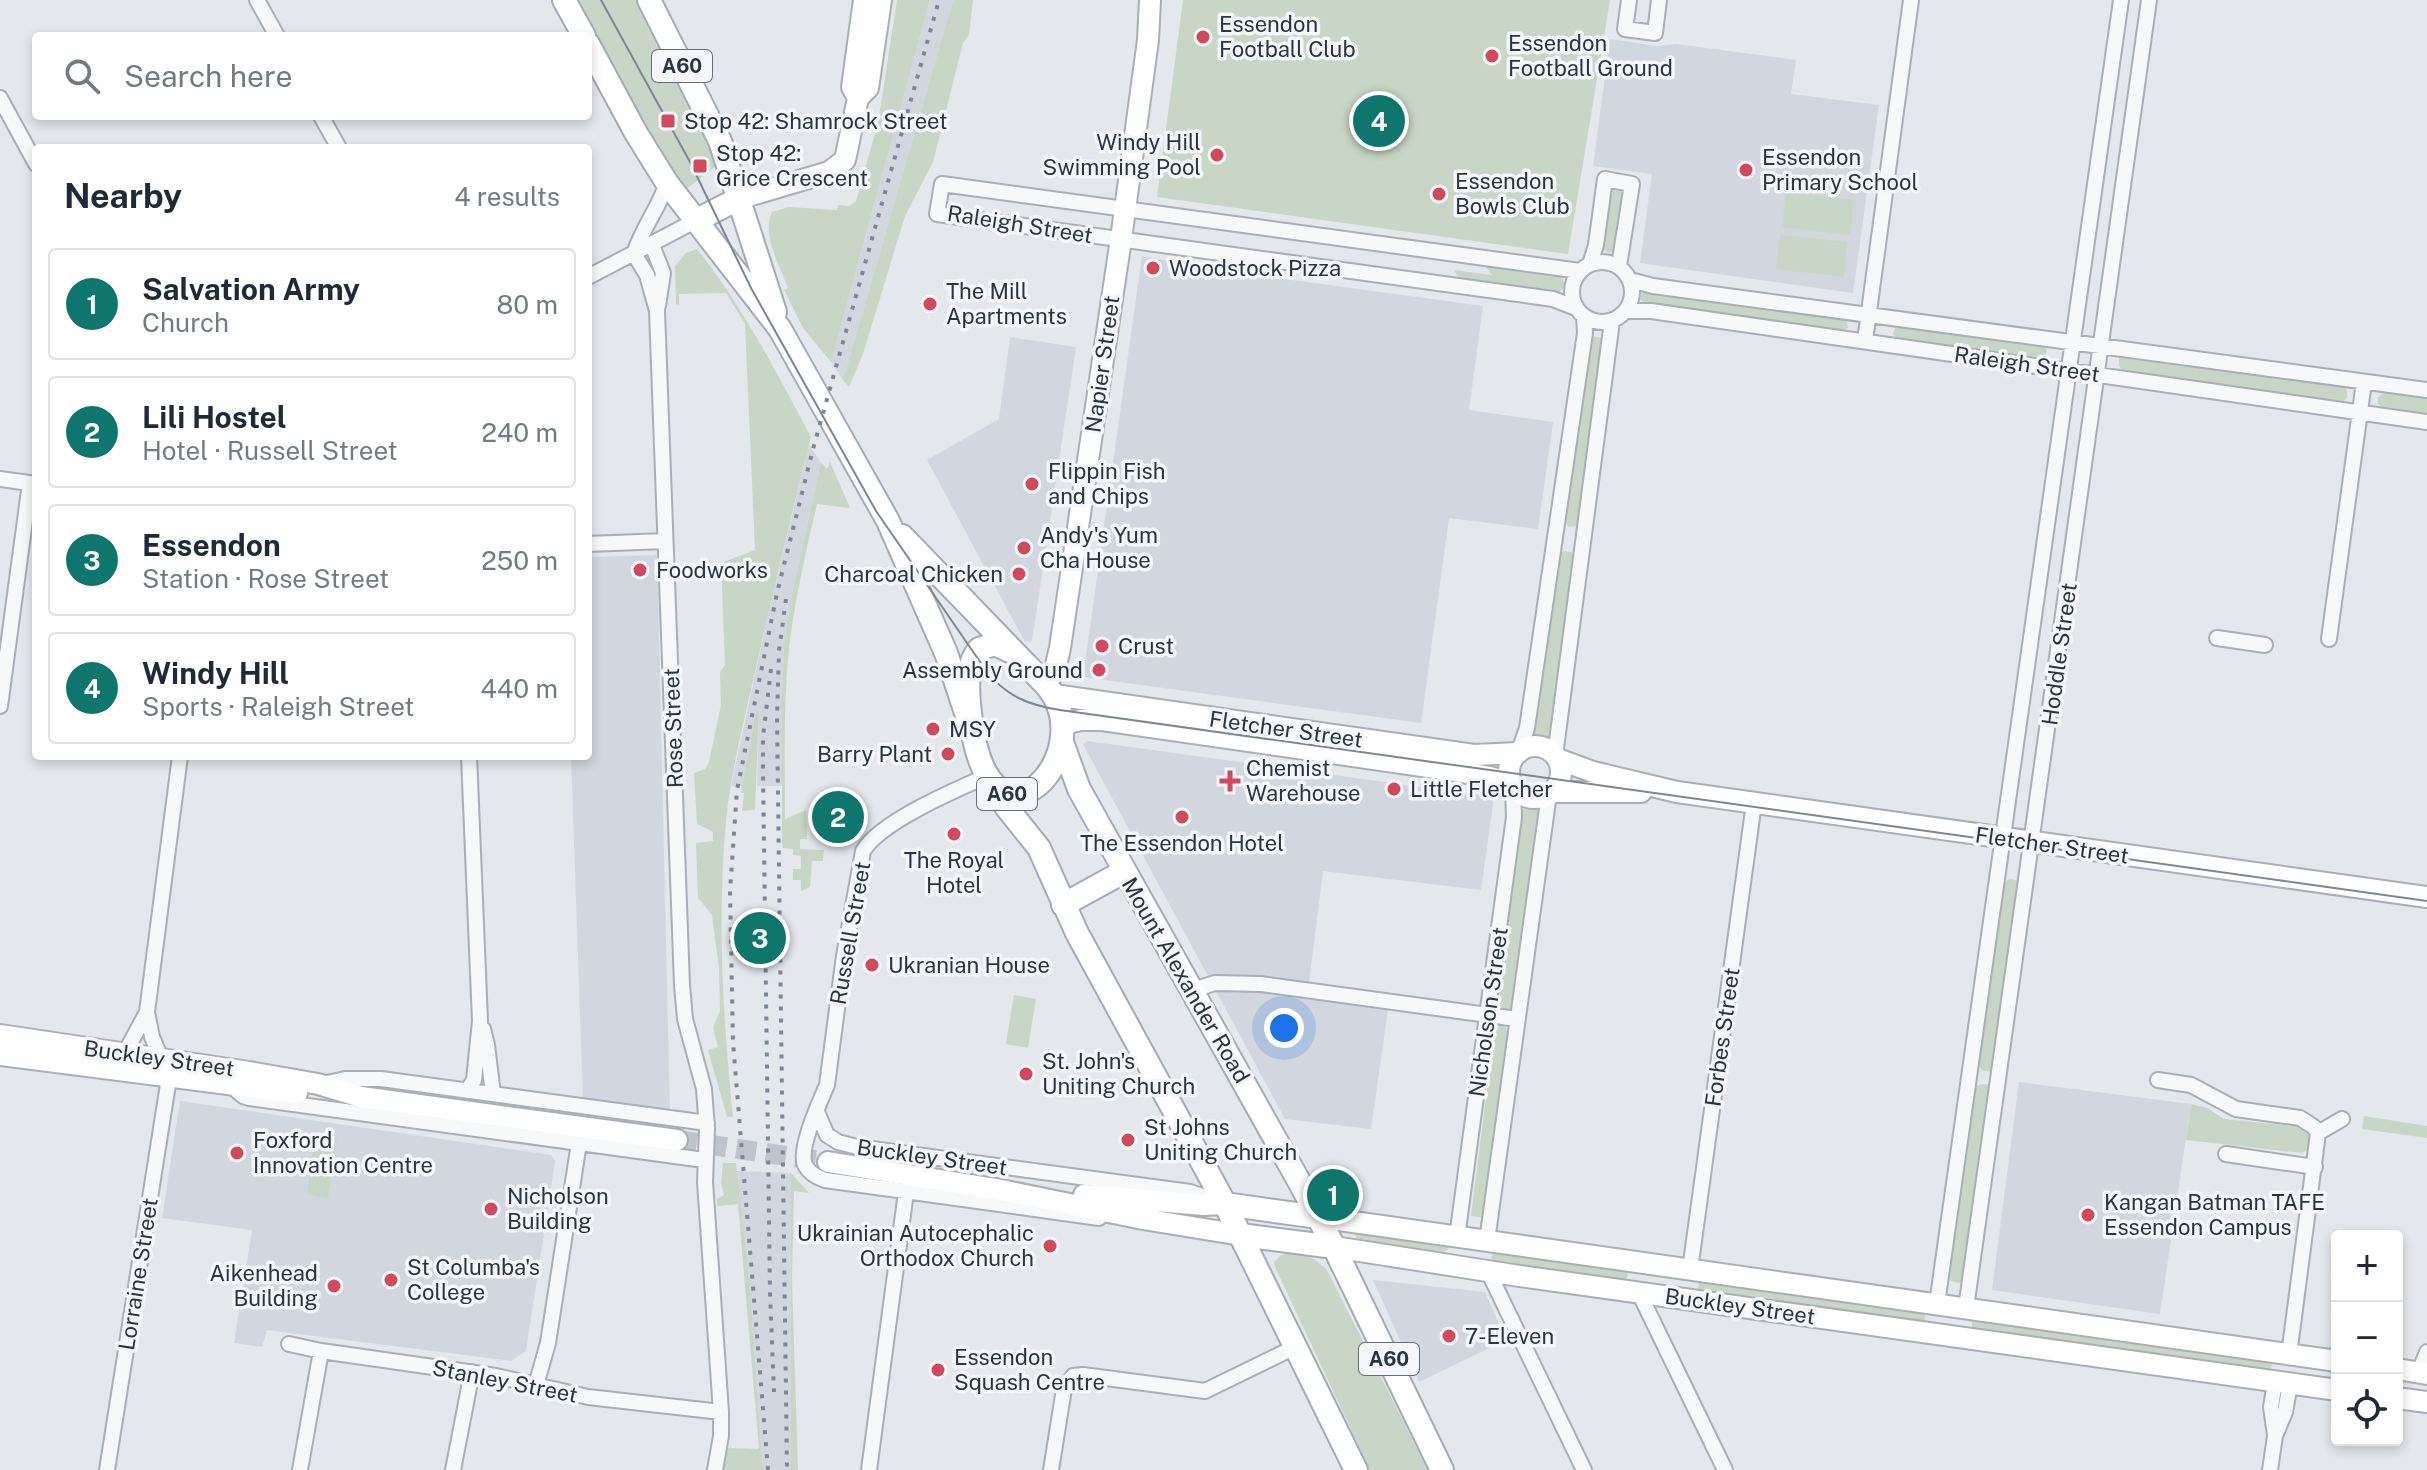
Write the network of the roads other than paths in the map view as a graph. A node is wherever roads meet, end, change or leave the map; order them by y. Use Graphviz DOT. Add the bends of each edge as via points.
graph roads {
  1 [pos="257,0"];
  2 [pos="564,0"];
  3 [pos="649,0"];
  4 [pos="864,0"];
  5 [pos="881,0"];
  6 [pos="1150,0"];
  7 [pos="1157,0"];
  8 [pos="1629,0"];
  9 [pos="1659,0"];
  10 [pos="1911,0"];
  11 [pos="2121,0"];
  12 [pos="2149,0"];
  13 [pos="275,32"];
  14 [pos="582,32"];
  15 [pos="1148,40"];
  16 [pos="592,51"];
  17 [pos="0,98"];
  18 [pos="858,98"];
  19 [pos="323,120"];
  20 [pos="337,144"];
  21 [pos="32,157"];
  22 [pos="667,183"];
  23 [pos="738,199"];
  24 [pos="1124,209"];
  25 [pos="695,221"];
  26 [pos="1121,239"];
  27 [pos="652,245"];
  28 [pos="634,254"];
  29 [pos="1619,266"];
  30 [pos="1585,268"];
  31 [pos="592,275"];
  32 [pos="1630,280"];
  33 [pos="657,311"];
  34 [pos="1626,311"];
  35 [pos="1580,312"];
  36 [pos="1868,313"];
  37 [pos="1612,321"];
  38 [pos="780,329"];
  39 [pos="1865,341"];
  40 [pos="2072,343"];
  41 [pos="2101,346"];
  42 [pos="2068,369"];
  43 [pos="2097,374"];
  44 [pos="2364,382"];
  45 [pos="2427,390"];
  46 [pos="2361,412"];
  47 [pos="2427,422"];
  48 [pos="0,479"];
  49 [pos="32,483"];
  50 [pos="32,490"];
  51 [pos="888,521"];
  52 [pos="665,541"];
  53 [pos="592,544"];
  54 [pos="2217,638"];
  55 [pos="2329,639"];
  56 [pos="2265,645"];
  57 [pos="1010,651"];
  58 [pos="1050,690"];
  59 [pos="0,706"];
  60 [pos="973,734"];
  61 [pos="1063,735"];
  62 [pos="1518,752"];
  63 [pos="1556,757"];
  64 [pos="179,760"];
  65 [pos="469,760"];
  66 [pos="988,778"];
  67 [pos="1512,785"];
  68 [pos="1677,792"];
  69 [pos="1550,793"];
  70 [pos="1754,803"];
  71 [pos="2002,838"];
  72 [pos="2033,842"];
  73 [pos="1125,871"];
  74 [pos="2427,897"];
  75 [pos="1063,905"];
  76 [pos="1193,990"];
  77 [pos="147,1012"];
  78 [pos="1487,1015"];
  79 [pos="1517,1019"];
  80 [pos="480,1021"];
  81 [pos="0,1035"];
  82 [pos="125,1053"];
  83 [pos="0,1055"];
  84 [pos="161,1058"];
  85 [pos="169,1078"];
  86 [pos="2158,1080"];
  87 [pos="318,1084"];
  88 [pos="228,1085"];
  89 [pos="467,1091"];
  90 [pos="493,1094"];
  91 [pos="361,1097"];
  92 [pos="816,1111"];
  93 [pos="2342,1119"];
  94 [pos="707,1123"];
  95 [pos="2318,1133"];
  96 [pos="677,1140"];
  97 [pos="579,1143"];
  98 [pos="2226,1154"];
  99 [pos="704,1160"];
  100 [pos="828,1162"];
  101 [pos="2315,1167"];
  102 [pos="996,1189"];
  103 [pos="906,1192"];
  104 [pos="1225,1204"];
  105 [pos="1318,1217"];
  106 [pos="1143,1219"];
  107 [pos="1241,1235"];
  108 [pos="1457,1237"];
  109 [pos="1487,1241"];
  110 [pos="1334,1247"];
  111 [pos="1646,1263"];
  112 [pos="1453,1264"];
  113 [pos="1690,1270"];
  114 [pos="1488,1271"];
  115 [pos="1642,1293"];
  116 [pos="1686,1299"];
  117 [pos="1937,1304"];
  118 [pos="1966,1308"];
  119 [pos="1935,1333"];
  120 [pos="289,1344"];
  121 [pos="1295,1347"];
  122 [pos="321,1351"];
  123 [pos="2427,1352"];
  124 [pos="2289,1355"];
  125 [pos="2331,1360"];
  126 [pos="2403,1370"];
  127 [pos="472,1372"];
  128 [pos="2423,1373"];
  129 [pos="2282,1383"];
  130 [pos="536,1385"];
  131 [pos="2331,1389"];
  132 [pos="2413,1400"];
  133 [pos="721,1412"];
  134 [pos="107,1470"];
  135 [pos="300,1470"];
  136 [pos="453,1470"];
  137 [pos="715,1470"];
  138 [pos="869,1470"];
  139 [pos="1051,1470"];
  140 [pos="1356,1470"];
  141 [pos="1442,1470"];
  142 [pos="1584,1470"];
  143 [pos="1725,1470"];
  144 [pos="2270,1470"];
  1 -- 13 [label="street"];
  2 -- 14 [label="main road"];
  3 -- 23 [label="main road, A60" via="716,132"];
  4 -- 18 [label="main road" via="852,87"];
  5 -- 18 [label="main road" via="868,88"];
  6 -- 15 [label="main road, Napier Street"];
  7 -- 15 [label="main road, Napier Street"];
  8 -- 9 [label="street" via="1625,29 1655,33"];
  10 -- 36 [label="street"];
  11 -- 40 [label="street, Hoddle Street"];
  12 -- 41 [label="street, Hoddle Street"];
  15 -- 24 [label="main road, Napier Street"];
  16 -- 22 [label="main road, A60"];
  17 -- 21 [label="street"];
  18 -- 23 [label="main road" via="849,150 839,166"];
  19 -- 20 [label="street"];
  22 -- 25 [label="main road, A60"];
  22 -- 28 [label="street"];
  23 -- 25 [label="main road"];
  23 -- 38 [label="main road, A60"];
  24 -- 26 [label="main road, Napier Street"];
  24 -- 26 [label="street, Raleigh Street" via="942,184 937,214"];
  24 -- 30 [label="street, Raleigh Street"];
  25 -- 27 [label="street"];
  25 -- 38 [label="main road, A60"];
  26 -- 35 [label="street, Raleigh Street" via="1524,294 1553,299"];
  26 -- 58 [label="main road, Napier Street"];
  27 -- 28 [label="street"];
  27 -- 33 [label="street, Rose Street" via="663,273"];
  28 -- 31 [label="street"];
  28 -- 33 [label="street, Rose Street" via="647,275"];
  29 -- 30 [label="street" via="1610,262"];
  29 -- 30 [label="street" via="1632,184 1605,179 1596,245"];
  29 -- 32 [label="street"];
  30 -- 35 [label="street" via="1572,289"];
  32 -- 34 [label="street" via="1632,296"];
  32 -- 36 [label="street, Raleigh Street"];
  33 -- 52 [label="street, Rose Street"];
  34 -- 37 [label="street"];
  34 -- 39 [label="street, Raleigh Street"];
  35 -- 37 [label="street"];
  35 -- 62 [label="street" via="1585,333 1527,728"];
  36 -- 39 [label="street"];
  36 -- 40 [label="street, Raleigh Street"];
  37 -- 63 [label="street"];
  38 -- 51 [label="main road, A60"];
  39 -- 42 [label="street, Raleigh Street"];
  40 -- 41 [label="street, Raleigh Street"];
  40 -- 42 [label="street, Hoddle Street"];
  41 -- 43 [label="street, Hoddle Street"];
  41 -- 44 [label="street, Raleigh Street"];
  42 -- 43 [label="street, Raleigh Street"];
  42 -- 71 [label="street, Hoddle Street"];
  43 -- 46 [label="street, Raleigh Street"];
  43 -- 72 [label="street, Hoddle Street"];
  44 -- 45 [label="street, Raleigh Street"];
  44 -- 46 [label="street"];
  46 -- 47 [label="street, Raleigh Street"];
  46 -- 55 [label="street"];
  48 -- 49 [label="street"];
  50 -- 59 [label="street"];
  51 -- 57 [label="main road, A60"];
  51 -- 60 [label="main road, A60" via="946,653"];
  52 -- 53 [label="street"];
  52 -- 94 [label="street, Rose Street" via="682,996 702,1072"];
  54 -- 56 [label="street"];
  57 -- 58 [label="main road, A60"];
  57 -- 60 [label="main road, A60" via="988,644 972,660"];
  58 -- 61 [label="main road, A60"];
  58 -- 62 [label="main road, Fletcher Street" via="1474,755"];
  60 -- 66 [label="main road, A60"];
  61 -- 66 [label="main road, A60" via="1043,780 1029,791 1009,795"];
  61 -- 67 [label="main road, Fletcher Street" via="1081,720 1102,720 1443,769"];
  61 -- 73 [label="main road, Mount Alexander Road / A60" via="1075,781"];
  62 -- 63 [label="main road" via="1538,746"];
  62 -- 67 [label="main road" via="1509,767"];
  63 -- 68 [label="main road, Fletcher Street" via="1593,772"];
  63 -- 69 [label="main road" via="1561,776"];
  64 -- 77 [label="street"];
  65 -- 80 [label="street"];
  66 -- 75 [label="main road, A60" via="1039,848"];
  66 -- 92 [label="street, Russell Street" via="883,829 863,851 827,1083"];
  67 -- 69 [label="main road" via="1530,798"];
  67 -- 78 [label="street, Nicholson Street" via="1515,814"];
  68 -- 69 [label="main road, Fletcher Street"];
  68 -- 70 [label="main road, Fletcher Street"];
  69 -- 79 [label="street, Nicholson Street"];
  70 -- 71 [label="main road, Fletcher Street"];
  70 -- 113 [label="street, Forbes Street"];
  71 -- 72 [label="main road, Fletcher Street"];
  71 -- 117 [label="street, Hoddle Street"];
  72 -- 74 [label="main road, Fletcher Street"];
  72 -- 118 [label="street, Hoddle Street"];
  73 -- 75 [label="main road"];
  73 -- 76 [label="main road, Mount Alexander Road / A60"];
  75 -- 104 [label="main road, A60"];
  76 -- 78 [label="street" via="1215,983 1261,984"];
  76 -- 105 [label="main road, Mount Alexander Road / A60"];
  77 -- 82 [label="street"];
  77 -- 84 [label="street"];
  78 -- 79 [label="street"];
  78 -- 108 [label="street, Nicholson Street"];
  79 -- 109 [label="street, Nicholson Street"];
  80 -- 89 [label="street" via="474,1080"];
  80 -- 90 [label="street"];
  81 -- 82 [label="main road, Buckley Street"];
  82 -- 84 [label="main road, Buckley Street"];
  83 -- 85 [label="main road, Buckley Street"];
  84 -- 87 [label="main road, Buckley Street"];
  85 -- 88 [label="main road, Buckley Street"];
  85 -- 134 [label="street, Lorraine Street"];
  86 -- 95 [label="street" via="2191,1085 2236,1109 2300,1118"];
  87 -- 89 [label="street, Buckley Street" via="373,1079"];
  87 -- 91 [label="main road, Buckley Street"];
  88 -- 91 [label="main road, Buckley Street"];
  88 -- 97 [label="street, Buckley Street" via="249,1098"];
  89 -- 90 [label="street, Buckley Street"];
  90 -- 94 [label="street, Buckley Street"];
  91 -- 96 [label="main road, Buckley Street"];
  92 -- 103 [label="street, Buckley Street" via="803,1155 811,1173 825,1180"];
  92 -- 104 [label="street, Buckley Street" via="825,1133 845,1144 1194,1193"];
  93 -- 95 [label="street"];
  94 -- 99 [label="street, Rose Street"];
  95 -- 101 [label="street"];
  97 -- 99 [label="street, Buckley Street"];
  97 -- 130 [label="street" via="548,1343"];
  98 -- 101 [label="street"];
  99 -- 133 [label="street, Rose Street"];
  100 -- 102 [label="main road, Buckley Street"];
  101 -- 124 [label="street"];
  102 -- 104 [label="main road, Buckley Street"];
  102 -- 106 [label="main road, Buckley Street"];
  103 -- 106 [label="street, Buckley Street" via="1078,1216"];
  103 -- 138 [label="street"];
  104 -- 105 [label="main road, Buckley Street"];
  104 -- 107 [label="main road, A60"];
  105 -- 108 [label="main road, Buckley Street"];
  105 -- 110 [label="main road, Mount Alexander Road / A60"];
  106 -- 107 [label="main road, Buckley Street"];
  107 -- 110 [label="main road, Buckley Street"];
  107 -- 121 [label="main road, A60"];
  108 -- 109 [label="main road, Buckley Street"];
  108 -- 112 [label="main road"];
  109 -- 111 [label="main road, Buckley Street"];
  109 -- 114 [label="main road"];
  110 -- 112 [label="main road, Buckley Street"];
  110 -- 141 [label="main road, Mount Alexander Road / A60"];
  111 -- 113 [label="main road, Buckley Street"];
  111 -- 115 [label="main road"];
  112 -- 114 [label="main road, Buckley Street"];
  113 -- 116 [label="main road"];
  113 -- 117 [label="main road, Buckley Street"];
  114 -- 115 [label="main road, Buckley Street"];
  114 -- 142 [label="street"];
  115 -- 116 [label="main road, Buckley Street"];
  115 -- 143 [label="street"];
  116 -- 119 [label="main road, Buckley Street"];
  117 -- 118 [label="main road, Buckley Street"];
  117 -- 119 [label="main road"];
  118 -- 119 [label="main road"];
  118 -- 124 [label="main road, Buckley Street"];
  119 -- 129 [label="main road, Buckley Street"];
  120 -- 122 [label="street, Stanley Street"];
  121 -- 139 [label="street" via="1205,1391 1078,1375 1064,1389"];
  121 -- 140 [label="main road, A60"];
  122 -- 127 [label="street, Stanley Street"];
  122 -- 135 [label="street"];
  123 -- 128 [label="street"];
  124 -- 125 [label="main road, Buckley Street"];
  124 -- 129 [label="main road"];
  126 -- 128 [label="main road"];
  127 -- 130 [label="street, Stanley Street"];
  127 -- 136 [label="street"];
  128 -- 132 [label="main road"];
  129 -- 131 [label="main road, Buckley Street"];
  129 -- 144 [label="street" via="2285,1412"];
  130 -- 133 [label="street, Stanley Street" via="588,1397"];
  133 -- 137 [label="street, Rose Street"];
}
